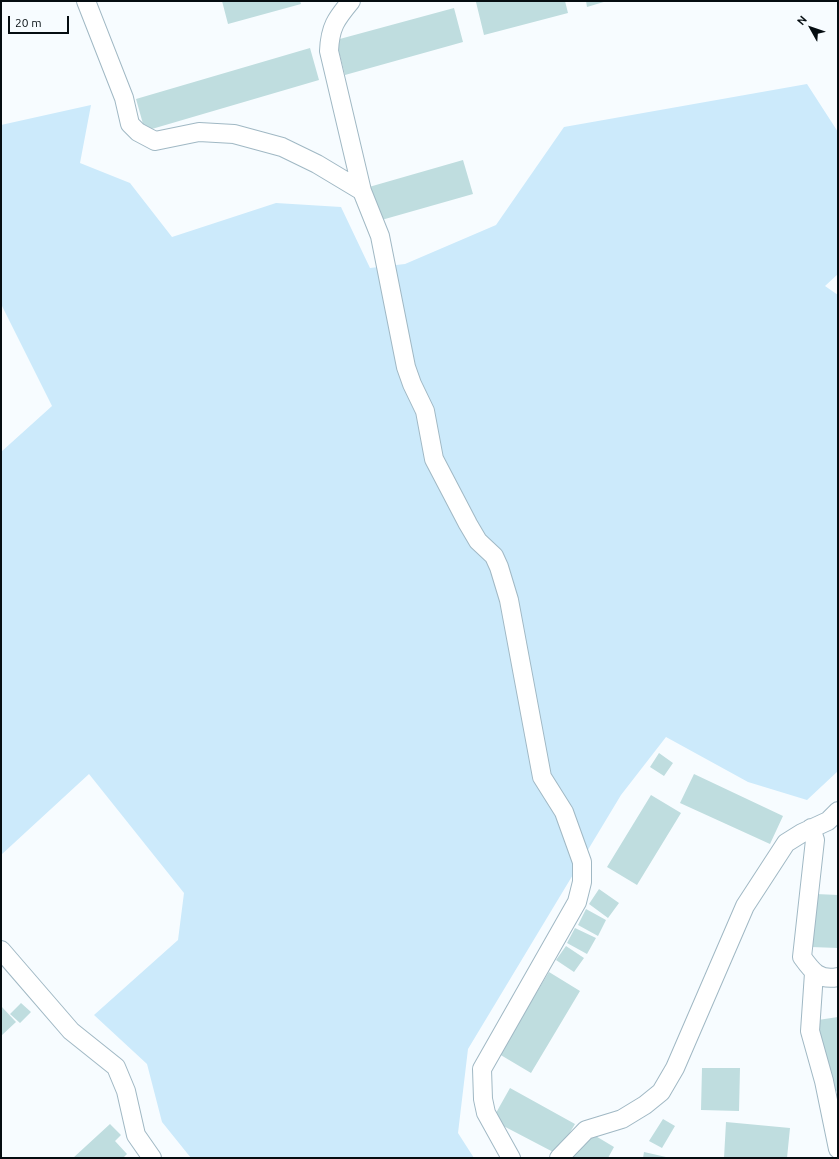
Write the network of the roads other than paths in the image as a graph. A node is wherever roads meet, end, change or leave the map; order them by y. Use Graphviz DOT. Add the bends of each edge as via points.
graph roads {
  1 [pos="86,1"];
  2 [pos="351,1"];
  3 [pos="362,191"];
  4 [pos="838,811"];
  5 [pos="811,828"];
  6 [pos="1,950"];
  7 [pos="814,973"];
  8 [pos="838,977"];
  9 [pos="838,1149"];
  10 [pos="152,1158"];
  11 [pos="511,1158"];
  12 [pos="559,1158"];
  1 -- 3 [label="street" via="124,98 130,124 138,132 155,141 199,132 234,134 282,147"];
  2 -- 3 [label="street" via="330,34 329,51"];
  3 -- 11 [label="street" via="380,236 406,367 425,411 434,459 468,524 478,540 494,556 499,567 509,600 542,777 564,812 582,862 582,882 577,902 482,1069 486,1113"];
  4 -- 5 [label="street" via="828,821"];
  5 -- 7 [label="street" via="815,840 814,855 802,957"];
  5 -- 12 [label="street" via="786,843 745,906 675,1068 661,1092 645,1106 622,1119 586,1130"];
  6 -- 10 [label="street" via="71,1031 116,1067 126,1091 136,1135"];
  7 -- 8 [label="street" via="830,979"];
  7 -- 9 [label="street" via="810,1031"];
}
